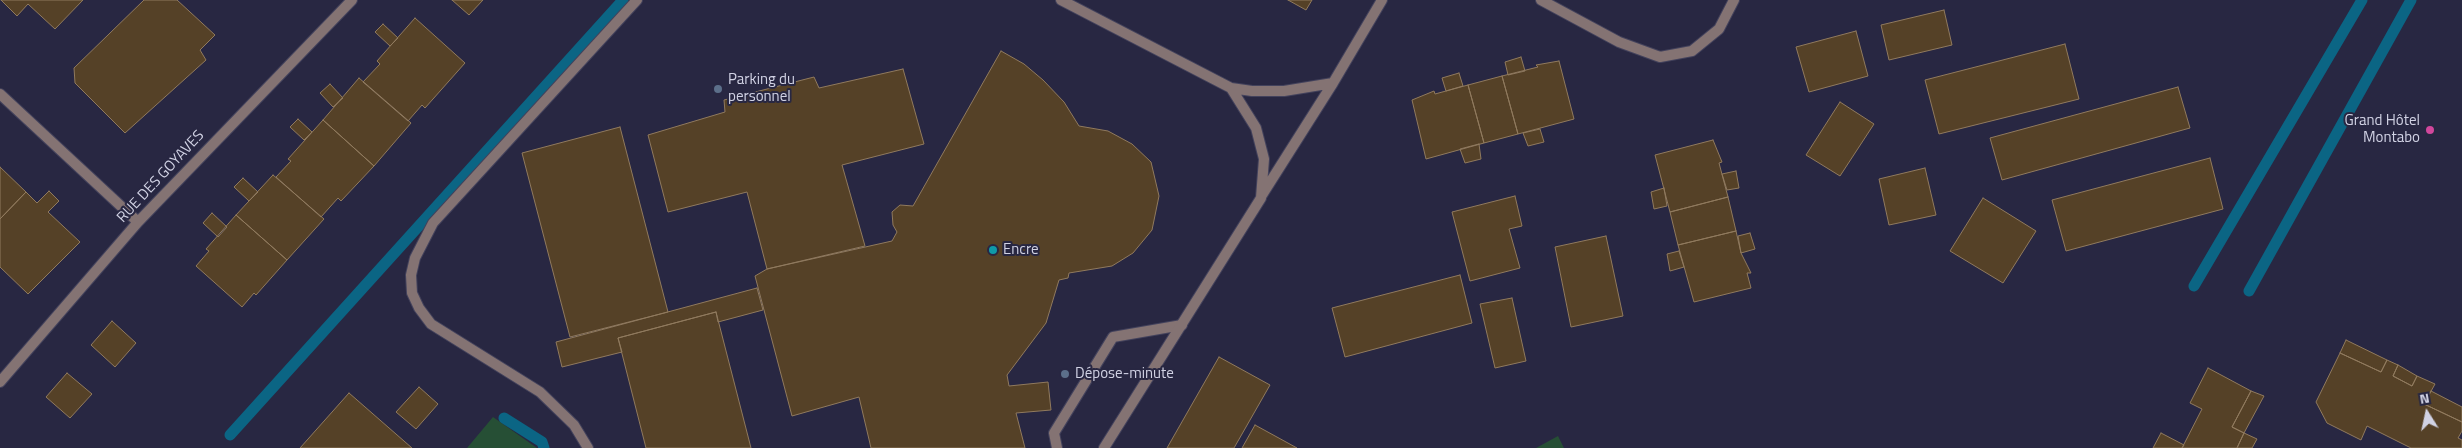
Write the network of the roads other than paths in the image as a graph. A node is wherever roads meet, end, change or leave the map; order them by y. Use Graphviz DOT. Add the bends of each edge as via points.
graph roads {
  1 [pos="352,0"];
  2 [pos="637,0"];
  3 [pos="1061,0"];
  4 [pos="1382,0"];
  5 [pos="1540,0"];
  6 [pos="1734,0"];
  7 [pos="1333,83"];
  8 [pos="1231,88"];
  9 [pos="0,94"];
  10 [pos="1261,198"];
  11 [pos="138,222"];
  12 [pos="1182,325"];
  13 [pos="0,382"];
  14 [pos="588,448"];
  15 [pos="1057,448"];
  16 [pos="1104,448"];
  1 -- 11 [label="street, RUE DES GOYAVES"];
  2 -- 14 [label="street" via="433,224 415,258 411,275 412,293 431,324 540,392 574,425"];
  3 -- 8 [label="street"];
  4 -- 7 [label="street"];
  5 -- 6 [label="street" via="1619,42 1660,56 1692,51 1719,29"];
  7 -- 8 [label="street" via="1284,91"];
  7 -- 10 [label="street"];
  8 -- 10 [label="street" via="1250,115 1261,144 1264,159"];
  9 -- 11 [label="street"];
  10 -- 12 [label="street"];
  11 -- 13 [label="street, RUE DES GOYAVES"];
  12 -- 15 [label="street" via="1113,337 1054,434"];
  12 -- 16 [label="street"];
}
